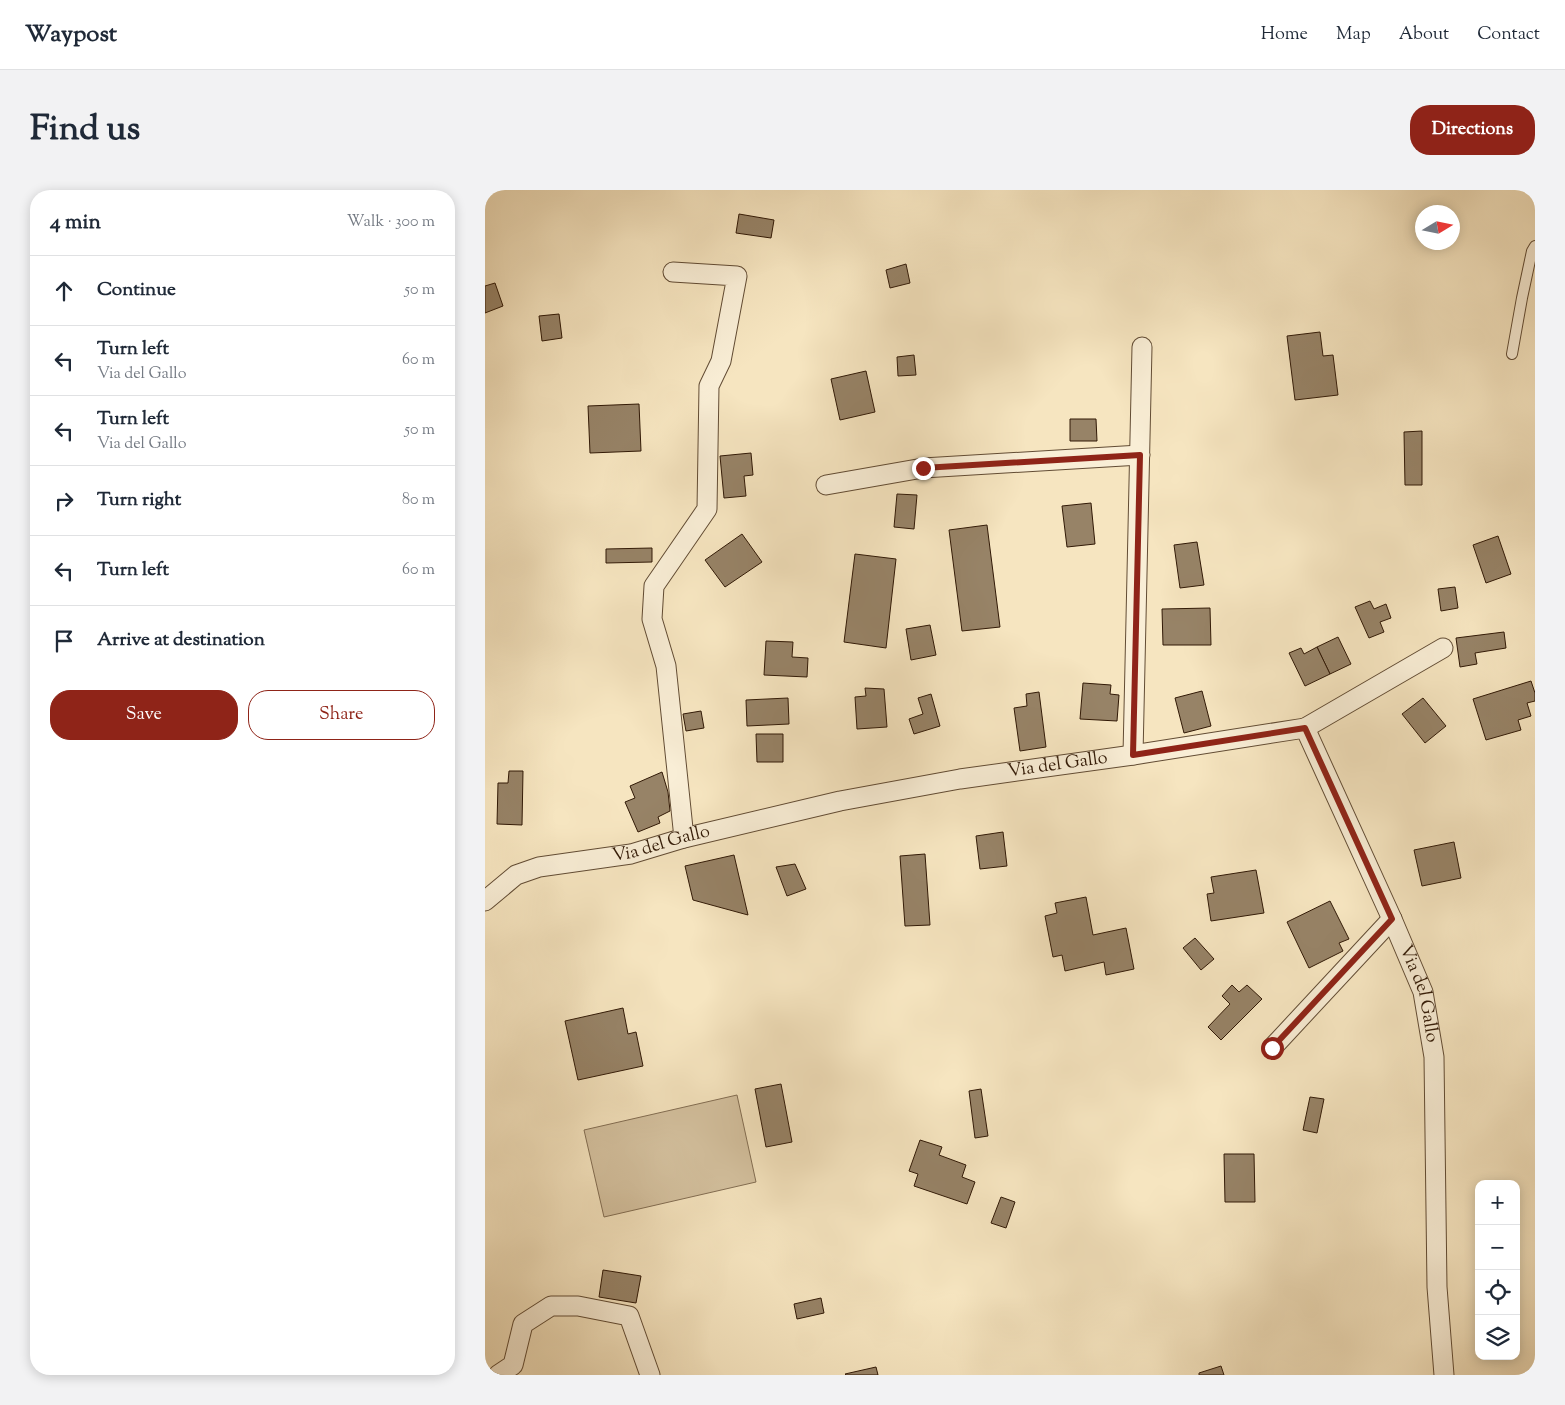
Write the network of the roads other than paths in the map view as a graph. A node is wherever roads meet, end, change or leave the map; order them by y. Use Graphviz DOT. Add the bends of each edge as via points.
graph roads {
  1 [pos="1535,246"];
  2 [pos="673,272"];
  3 [pos="1142,347"];
  4 [pos="1512,354"];
  5 [pos="1140,455"];
  6 [pos="826,484"];
  7 [pos="1443,648"];
  8 [pos="1305,728"];
  9 [pos="1133,755"];
  10 [pos="684,838"];
  11 [pos="485,901"];
  12 [pos="1392,919"];
  13 [pos="1272,1048"];
  14 [pos="498,1375"];
  15 [pos="650,1375"];
  16 [pos="1444,1375"];
  1 -- 4 [label="lane"];
  2 -- 10 [label="street" via="737,276 721,361 709,386 707,509 654,586 652,619 666,666"];
  3 -- 5 [label="street"];
  5 -- 6 [label="street" via="923,468"];
  5 -- 9 [label="street"];
  7 -- 8 [label="street"];
  8 -- 9 [label="street, Via del Gallo"];
  8 -- 12 [label="street, Via del Gallo"];
  9 -- 10 [label="street, Via del Gallo" via="960,779 849,799"];
  10 -- 11 [label="street, Via del Gallo" via="631,854 539,867 516,875"];
  12 -- 13 [label="street"];
  12 -- 16 [label="street, Via del Gallo" via="1423,992 1433,1057 1437,1287"];
  14 -- 15 [label="street" via="513,1365 523,1324 551,1306 578,1306 629,1316"];
}
